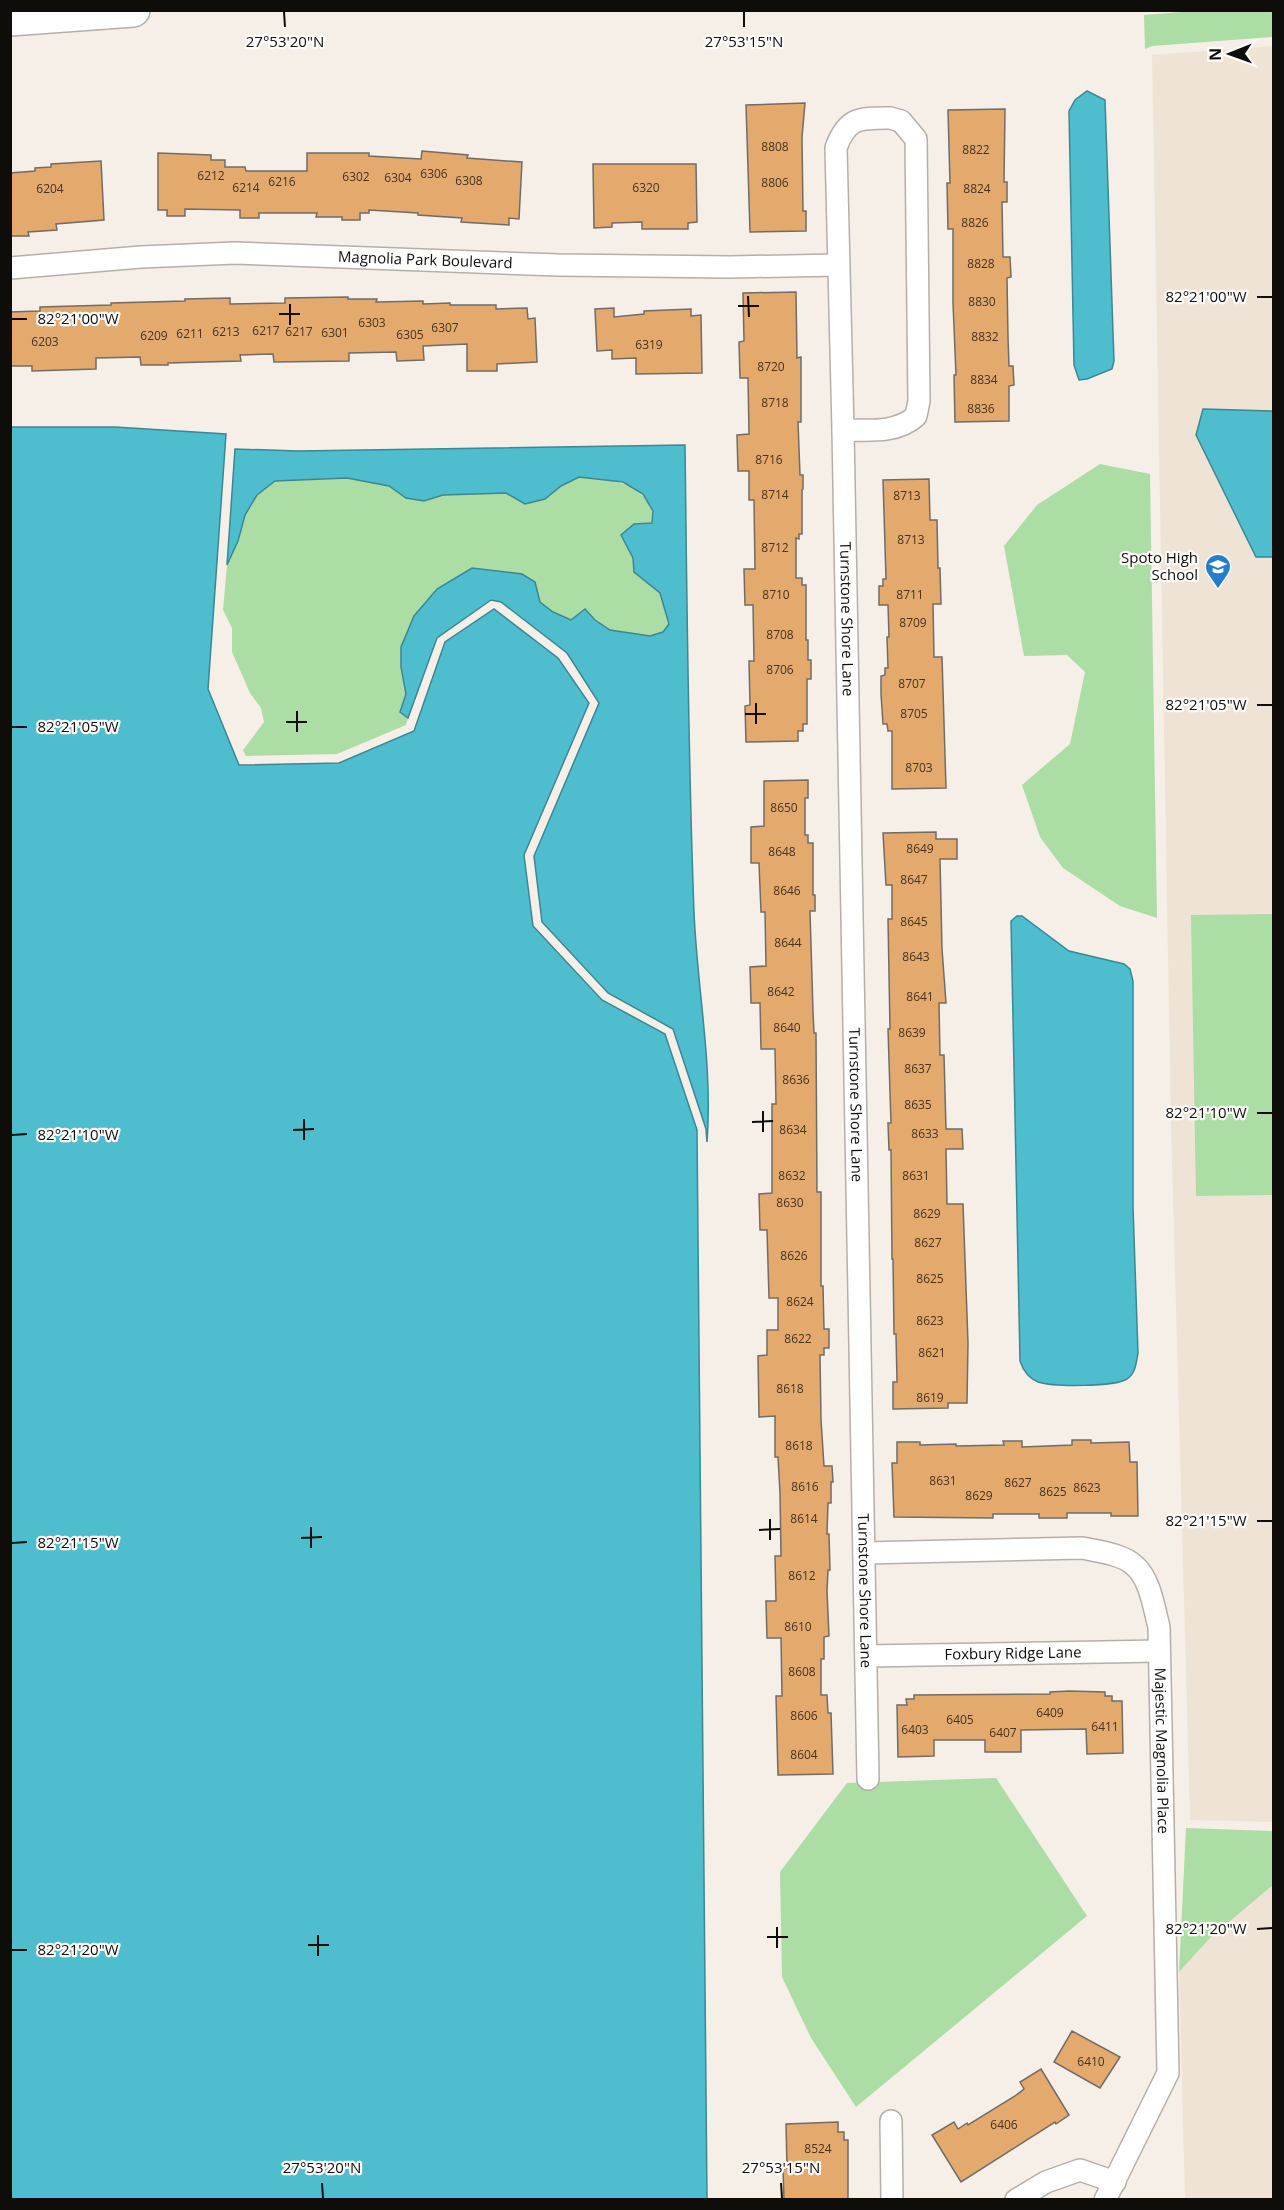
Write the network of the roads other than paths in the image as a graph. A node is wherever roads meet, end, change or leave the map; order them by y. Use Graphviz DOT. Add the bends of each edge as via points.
graph roads {
  1 [pos="133,10"];
  2 [pos="10,19"];
  3 [pos="838,265"];
  4 [pos="10,268"];
  5 [pos="843,430"];
  6 [pos="864,1553"];
  7 [pos="1160,1651"];
  8 [pos="866,1656"];
  9 [pos="868,1779"];
  10 [pos="891,2121"];
  11 [pos="1110,2191"];
  12 [pos="892,2199"];
  13 [pos="1016,2199"];
  1 -- 2 [label="highway"];
  3 -- 4 [label="street, Magnolia Park Boulevard" via="569,265 235,253"];
  3 -- 5 [label="street, Turnstone Shore Lane"];
  3 -- 5 [label="street, Turnstone Shore Lane" via="836,148 842,133 851,123 865,119 901,121 916,139 918,409 909,422 888,430"];
  5 -- 6 [label="street, Turnstone Shore Lane"];
  6 -- 7 [label="street, Majestic Magnolia Place" via="1039,1548 1082,1548 1110,1553 1135,1565 1150,1590"];
  6 -- 8 [label="street, Turnstone Shore Lane"];
  7 -- 8 [label="street, Foxbury Ridge Lane"];
  7 -- 11 [label="street, Majestic Magnolia Place" via="1168,2073"];
  8 -- 9 [label="street, Turnstone Shore Lane"];
  10 -- 12 [label="street"];
  11 -- 13 [label="street" via="1080,2170 1046,2182"];
}
